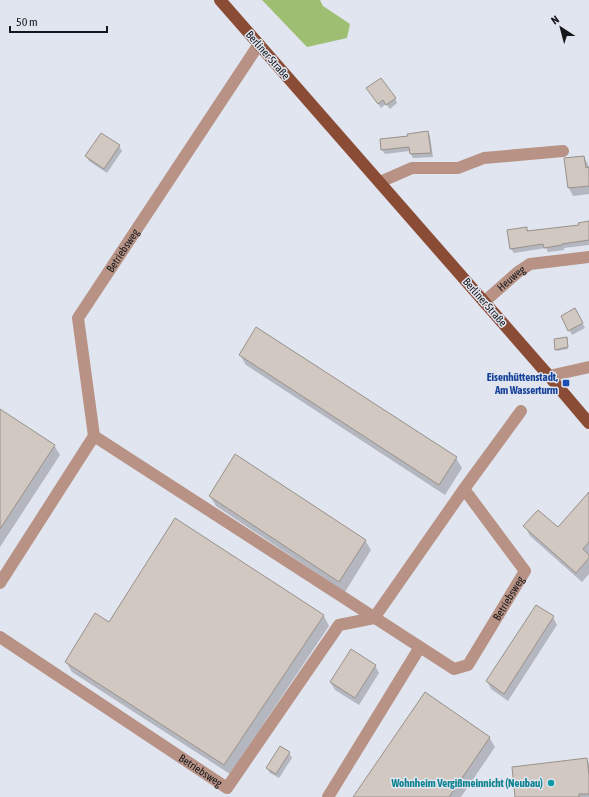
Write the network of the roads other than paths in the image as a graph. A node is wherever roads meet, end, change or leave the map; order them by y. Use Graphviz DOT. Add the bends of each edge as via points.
graph roads {
  1 [pos="220,0"];
  2 [pos="259,44"];
  3 [pos="563,151"];
  4 [pos="380,182"];
  5 [pos="589,257"];
  6 [pos="484,302"];
  7 [pos="589,367"];
  8 [pos="549,376"];
  9 [pos="520,411"];
  10 [pos="589,423"];
  11 [pos="94,436"];
  12 [pos="464,489"];
  13 [pos="0,583"];
  14 [pos="374,618"];
  15 [pos="0,637"];
  16 [pos="420,647"];
  17 [pos="328,797"];
  1 -- 2 [label="main road, Berliner Straße"];
  2 -- 4 [label="main road, Berliner Straße"];
  2 -- 11 [label="street, Betriebsweg" via="78,318"];
  3 -- 4 [label="street" via="484,158 458,168 412,168"];
  4 -- 6 [label="main road, Berliner Straße"];
  5 -- 6 [label="street, Heuweg" via="530,264"];
  6 -- 8 [label="main road, Berliner Straße"];
  7 -- 8 [label="street"];
  8 -- 10 [label="main road, Berliner Straße"];
  9 -- 12 [label="street"];
  11 -- 13 [label="street"];
  11 -- 14 [label="street, Betriebsweg"];
  12 -- 14 [label="street"];
  12 -- 16 [label="street, Betriebsweg" via="525,572 468,665 454,669"];
  14 -- 15 [label="street, Betriebsweg" via="339,625 227,788"];
  14 -- 16 [label="street, Betriebsweg"];
  16 -- 17 [label="street"];
}
